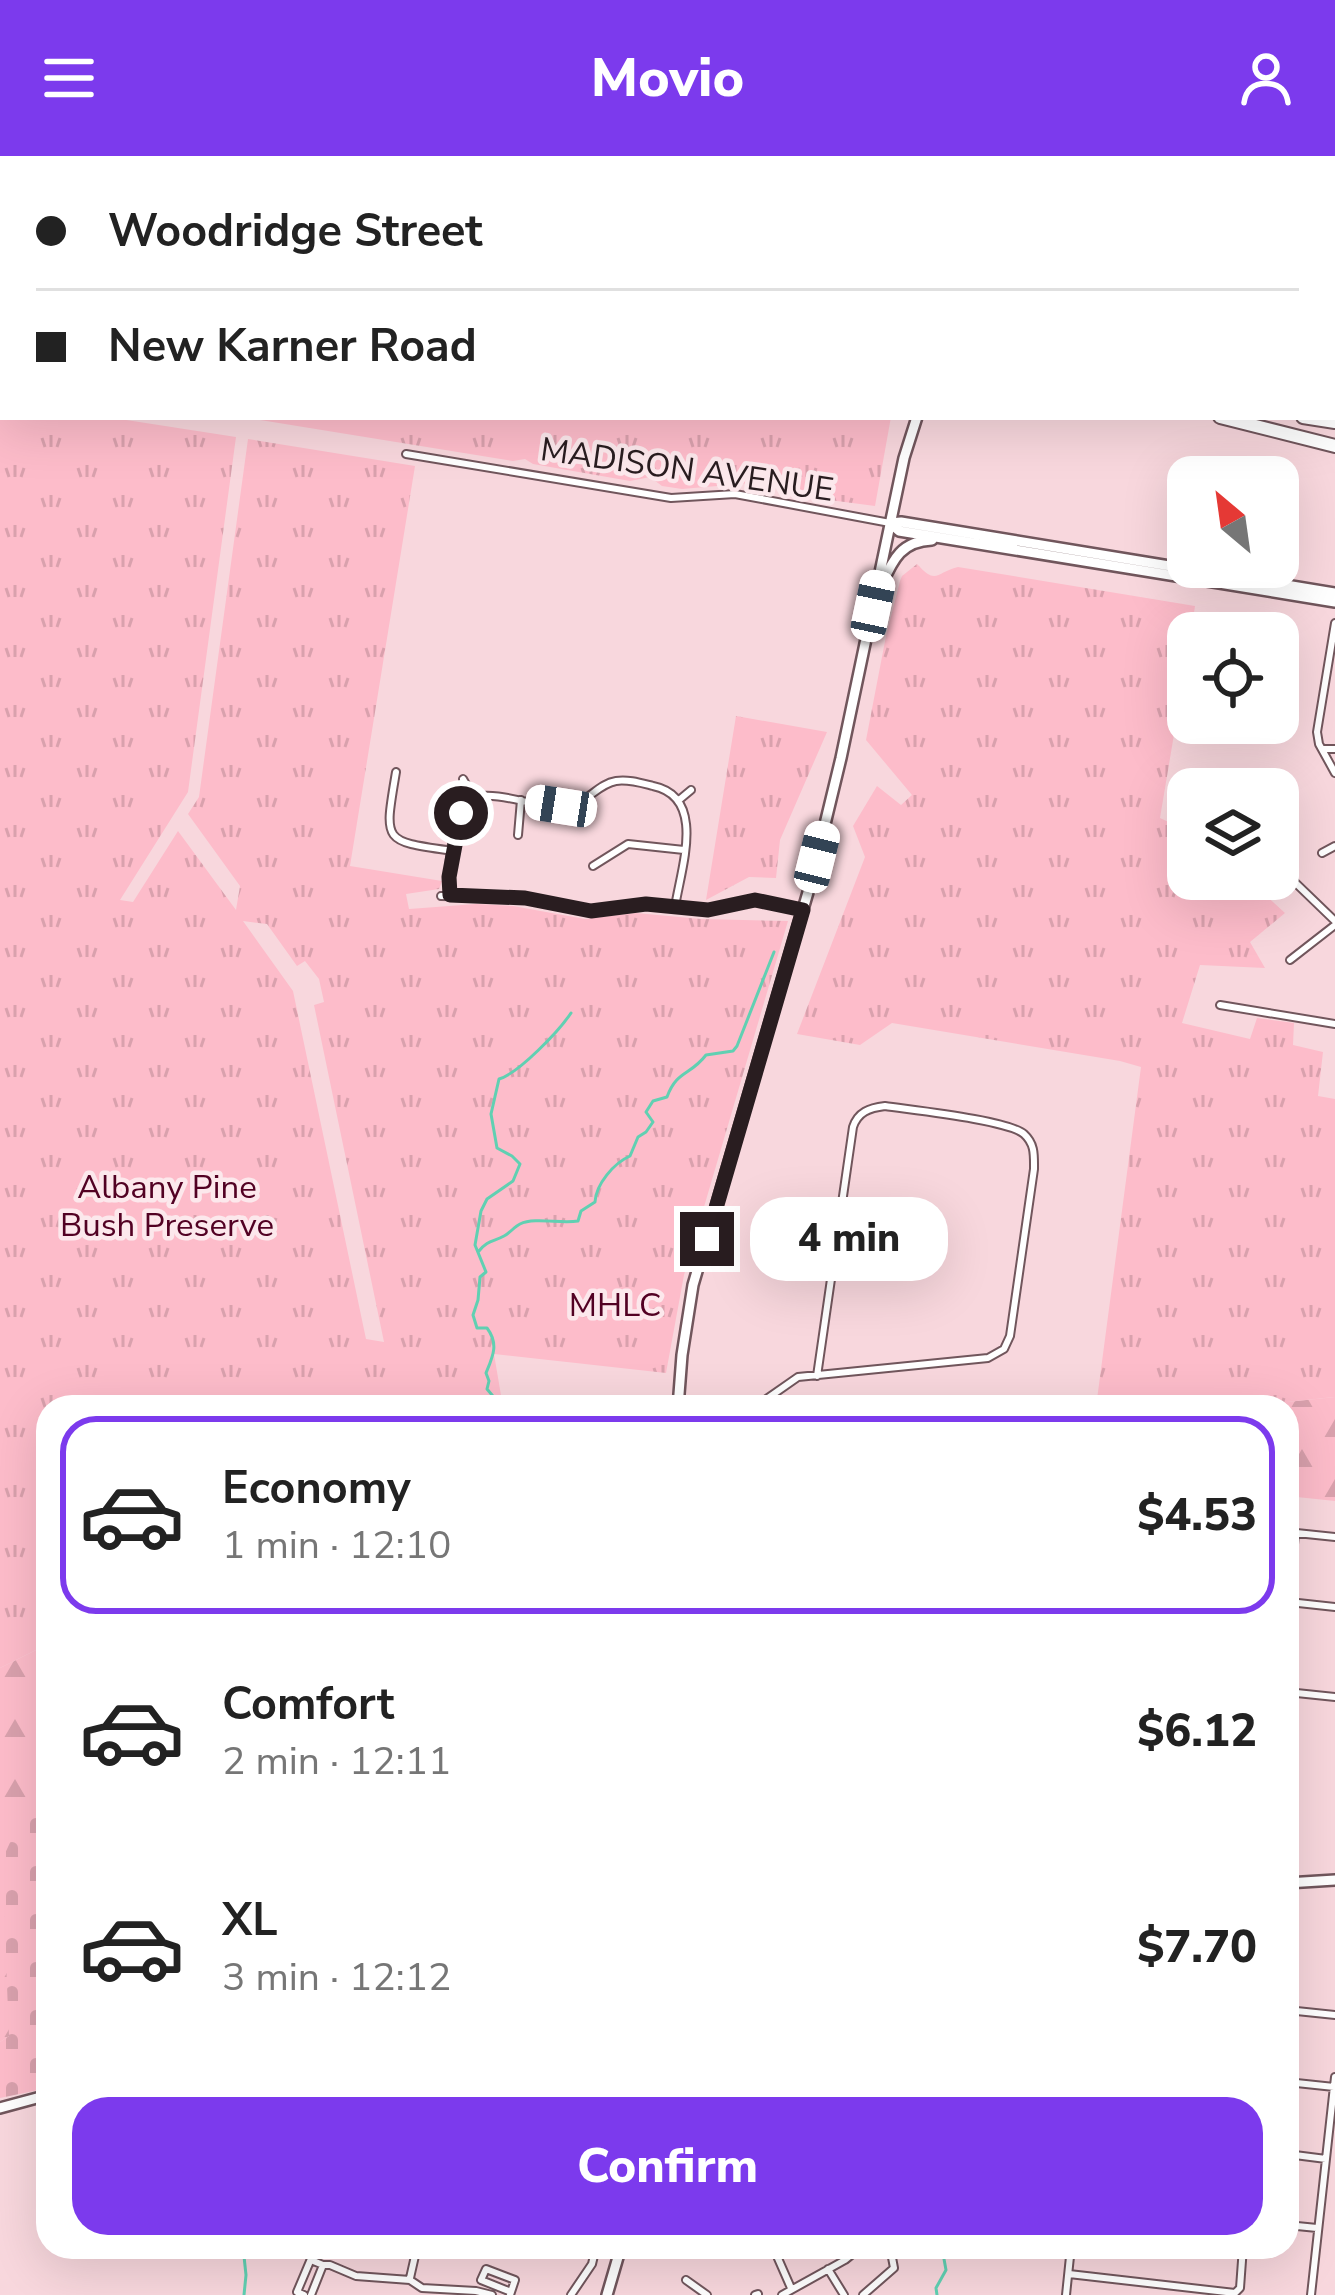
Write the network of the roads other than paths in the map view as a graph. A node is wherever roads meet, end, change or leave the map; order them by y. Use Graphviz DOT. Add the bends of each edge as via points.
graph roads {
  1 [pos="916,420"];
  2 [pos="1232,420"];
  3 [pos="1335,446"];
  4 [pos="406,454"];
  5 [pos="890,523"];
  6 [pos="974,543"];
  7 [pos="1335,598"];
  8 [pos="873,606"];
  9 [pos="1335,623"];
  10 [pos="1325,679"];
  11 [pos="1335,681"];
  12 [pos="1322,749"];
  13 [pos="1335,749"];
  14 [pos="396,772"];
  15 [pos="1335,773"];
  16 [pos="463,779"];
  17 [pos="691,790"];
  18 [pos="473,797"];
  19 [pos="521,800"];
  20 [pos="680,800"];
  21 [pos="518,835"];
  22 [pos="1335,846"];
  23 [pos="684,850"];
  24 [pos="453,851"];
  25 [pos="1322,853"];
  26 [pos="593,866"];
  27 [pos="1299,887"];
  28 [pos="675,908"];
  29 [pos="803,910"];
  30 [pos="1335,923"];
  31 [pos="1290,960"];
  32 [pos="1220,1005"];
  33 [pos="1335,1024"];
  34 [pos="818,1376"];
  35 [pos="679,1395"];
  36 [pos="771,1395"];
  37 [pos="1299,1534"];
  38 [pos="1335,1537"];
  39 [pos="1299,1603"];
  40 [pos="1335,1607"];
  41 [pos="1299,1693"];
  42 [pos="1335,1697"];
  43 [pos="1335,1880"];
  44 [pos="1299,1882"];
  45 [pos="1299,2011"];
  46 [pos="1335,2015"];
  47 [pos="1335,2077"];
  48 [pos="1299,2083"];
  49 [pos="1334,2086"];
  50 [pos="36,2098"];
  51 [pos="0,2108"];
  52 [pos="1299,2155"];
  53 [pos="1326,2158"];
  54 [pos="1299,2226"];
  55 [pos="1317,2228"];
  56 [pos="413,2259"];
  57 [pos="593,2259"];
  58 [pos="618,2259"];
  59 [pos="779,2259"];
  60 [pos="846,2259"];
  61 [pos="892,2259"];
  62 [pos="1071,2259"];
  63 [pos="1242,2259"];
  64 [pos="311,2260"];
  65 [pos="323,2265"];
  66 [pos="829,2269"];
  67 [pos="1069,2274"];
  68 [pos="410,2280"];
  69 [pos="686,2280"];
  70 [pos="794,2286"];
  71 [pos="510,2294"];
  72 [pos="308,2295"];
  73 [pos="492,2295"];
  74 [pos="571,2295"];
  75 [pos="607,2295"];
  76 [pos="707,2295"];
  77 [pos="782,2295"];
  78 [pos="803,2295"];
  79 [pos="844,2295"];
  80 [pos="863,2295"];
  81 [pos="1066,2295"];
  82 [pos="1311,2295"];
  1 -- 5 [label="main road"];
  2 -- 3 [label="highway"];
  4 -- 5 [label="street, MADISON AVENUE" via="671,498 735,494"];
  5 -- 6 [label="main road"];
  5 -- 7 [label="main road"];
  5 -- 8 [label="main road"];
  6 -- 7 [label="main road"];
  6 -- 8 [label="main road" via="908,545"];
  8 -- 29 [label="main road"];
  9 -- 10 [label="street"];
  10 -- 11 [label="street"];
  10 -- 12 [label="street"];
  12 -- 13 [label="street"];
  12 -- 15 [label="street"];
  14 -- 24 [label="street" via="392,833 403,843"];
  16 -- 18 [label="street"];
  17 -- 20 [label="street"];
  18 -- 19 [label="street"];
  18 -- 24 [label="street"];
  19 -- 20 [label="street" via="567,806 625,781"];
  19 -- 21 [label="street"];
  20 -- 23 [label="street"];
  22 -- 25 [label="street"];
  23 -- 26 [label="street" via="628,844"];
  23 -- 28 [label="street"];
  24 -- 28 [label="street" via="446,896 525,898 591,911"];
  27 -- 30 [label="street"];
  28 -- 29 [label="street" via="755,900"];
  29 -- 35 [label="main road" via="693,1285"];
  30 -- 31 [label="street"];
  32 -- 33 [label="street"];
  34 -- 34 [label="street" via="988,1358 1004,1349 1034,1169 1025,1135 885,1106 857,1118"];
  34 -- 36 [label="street" via="792,1380"];
  37 -- 38 [label="street"];
  39 -- 40 [label="street"];
  41 -- 42 [label="street"];
  43 -- 44 [label="main road"];
  45 -- 46 [label="street"];
  47 -- 49 [label="street"];
  48 -- 49 [label="street"];
  49 -- 53 [label="street"];
  50 -- 51 [label="main road"];
  52 -- 53 [label="street"];
  53 -- 55 [label="street"];
  54 -- 55 [label="street"];
  55 -- 82 [label="street"];
  56 -- 68 [label="street"];
  57 -- 74 [label="street"];
  58 -- 75 [label="main road"];
  59 -- 70 [label="street"];
  60 -- 66 [label="street"];
  61 -- 80 [label="street" via="894,2268"];
  62 -- 67 [label="street"];
  63 -- 67 [label="street" via="1239,2290 1231,2293"];
  64 -- 65 [label="street"];
  64 -- 72 [label="street" via="297,2292"];
  65 -- 68 [label="street"];
  65 -- 72 [label="street"];
  66 -- 70 [label="street"];
  66 -- 79 [label="street"];
  67 -- 81 [label="street"];
  68 -- 73 [label="street"];
  69 -- 76 [label="street"];
  70 -- 77 [label="street"];
  70 -- 78 [label="street"];
  71 -- 71 [label="street" via="515,2280 486,2269 481,2280"];
}
